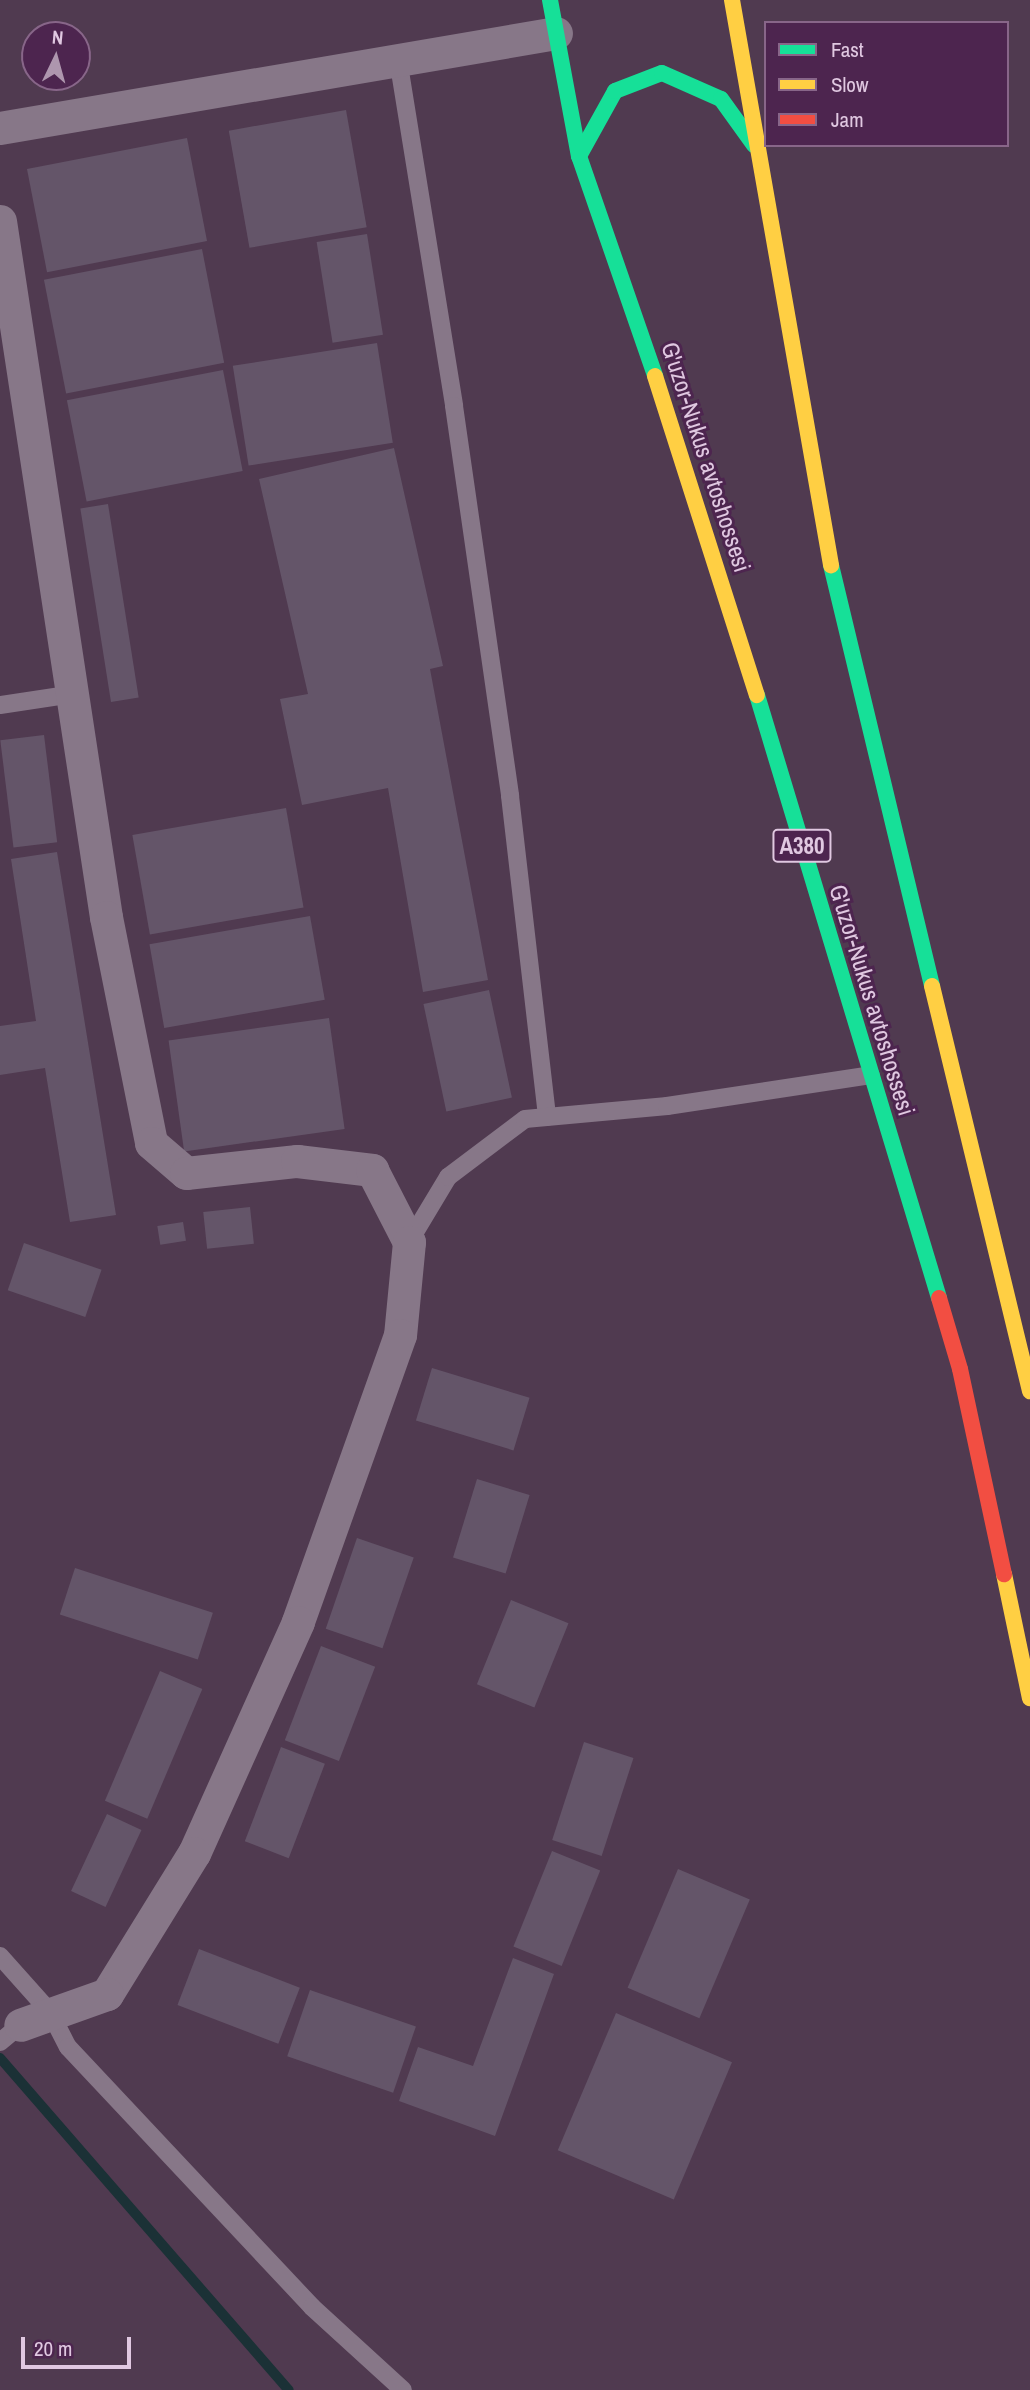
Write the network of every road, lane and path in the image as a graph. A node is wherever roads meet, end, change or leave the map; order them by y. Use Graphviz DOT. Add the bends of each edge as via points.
graph roads {
  1 [pos="550,0"];
  2 [pos="732,0"];
  3 [pos="556,33"];
  4 [pos="398,59"];
  5 [pos="0,128"];
  6 [pos="759,152"];
  7 [pos="579,156"];
  8 [pos="0,221"];
  9 [pos="74,694"];
  10 [pos="0,705"];
  11 [pos="871,1075"];
  12 [pos="547,1117"];
  13 [pos="409,1242"];
  14 [pos="1030,1391"];
  15 [pos="1030,1698"];
  16 [pos="0,1956"];
  17 [pos="50,2012"];
  18 [pos="10,2033"];
  19 [pos="403,2390"];
  1 -- 3 [label="highway, G'uzor-Nukus avtoshossesi / A380"];
  2 -- 6 [label="highway"];
  3 -- 4 [label="street"];
  3 -- 7 [label="highway, G'uzor-Nukus avtoshossesi / A380"];
  4 -- 5 [label="street"];
  4 -- 12 [label="lane" via="508,783"];
  6 -- 7 [label="highway" via="721,99 662,73 615,91"];
  6 -- 14 [label="highway" via="836,593"];
  7 -- 11 [label="highway, G'uzor-Nukus avtoshossesi / A380" via="700,506"];
  8 -- 9 [label="street"];
  9 -- 10 [label="lane"];
  9 -- 13 [label="street" via="106,917 151,1143 186,1173 297,1161 372,1170"];
  11 -- 12 [label="lane" via="667,1106"];
  11 -- 15 [label="highway, G'uzor-Nukus avtoshossesi / A380" via="960,1369"];
  12 -- 13 [label="lane" via="524,1119 448,1177"];
  13 -- 17 [label="street" via="395,1348 298,1622 194,1853 107,1994"];
  16 -- 17 [label="lane"];
  17 -- 18 [label="street"];
  17 -- 19 [label="lane" via="68,2047 312,2306"];
}
